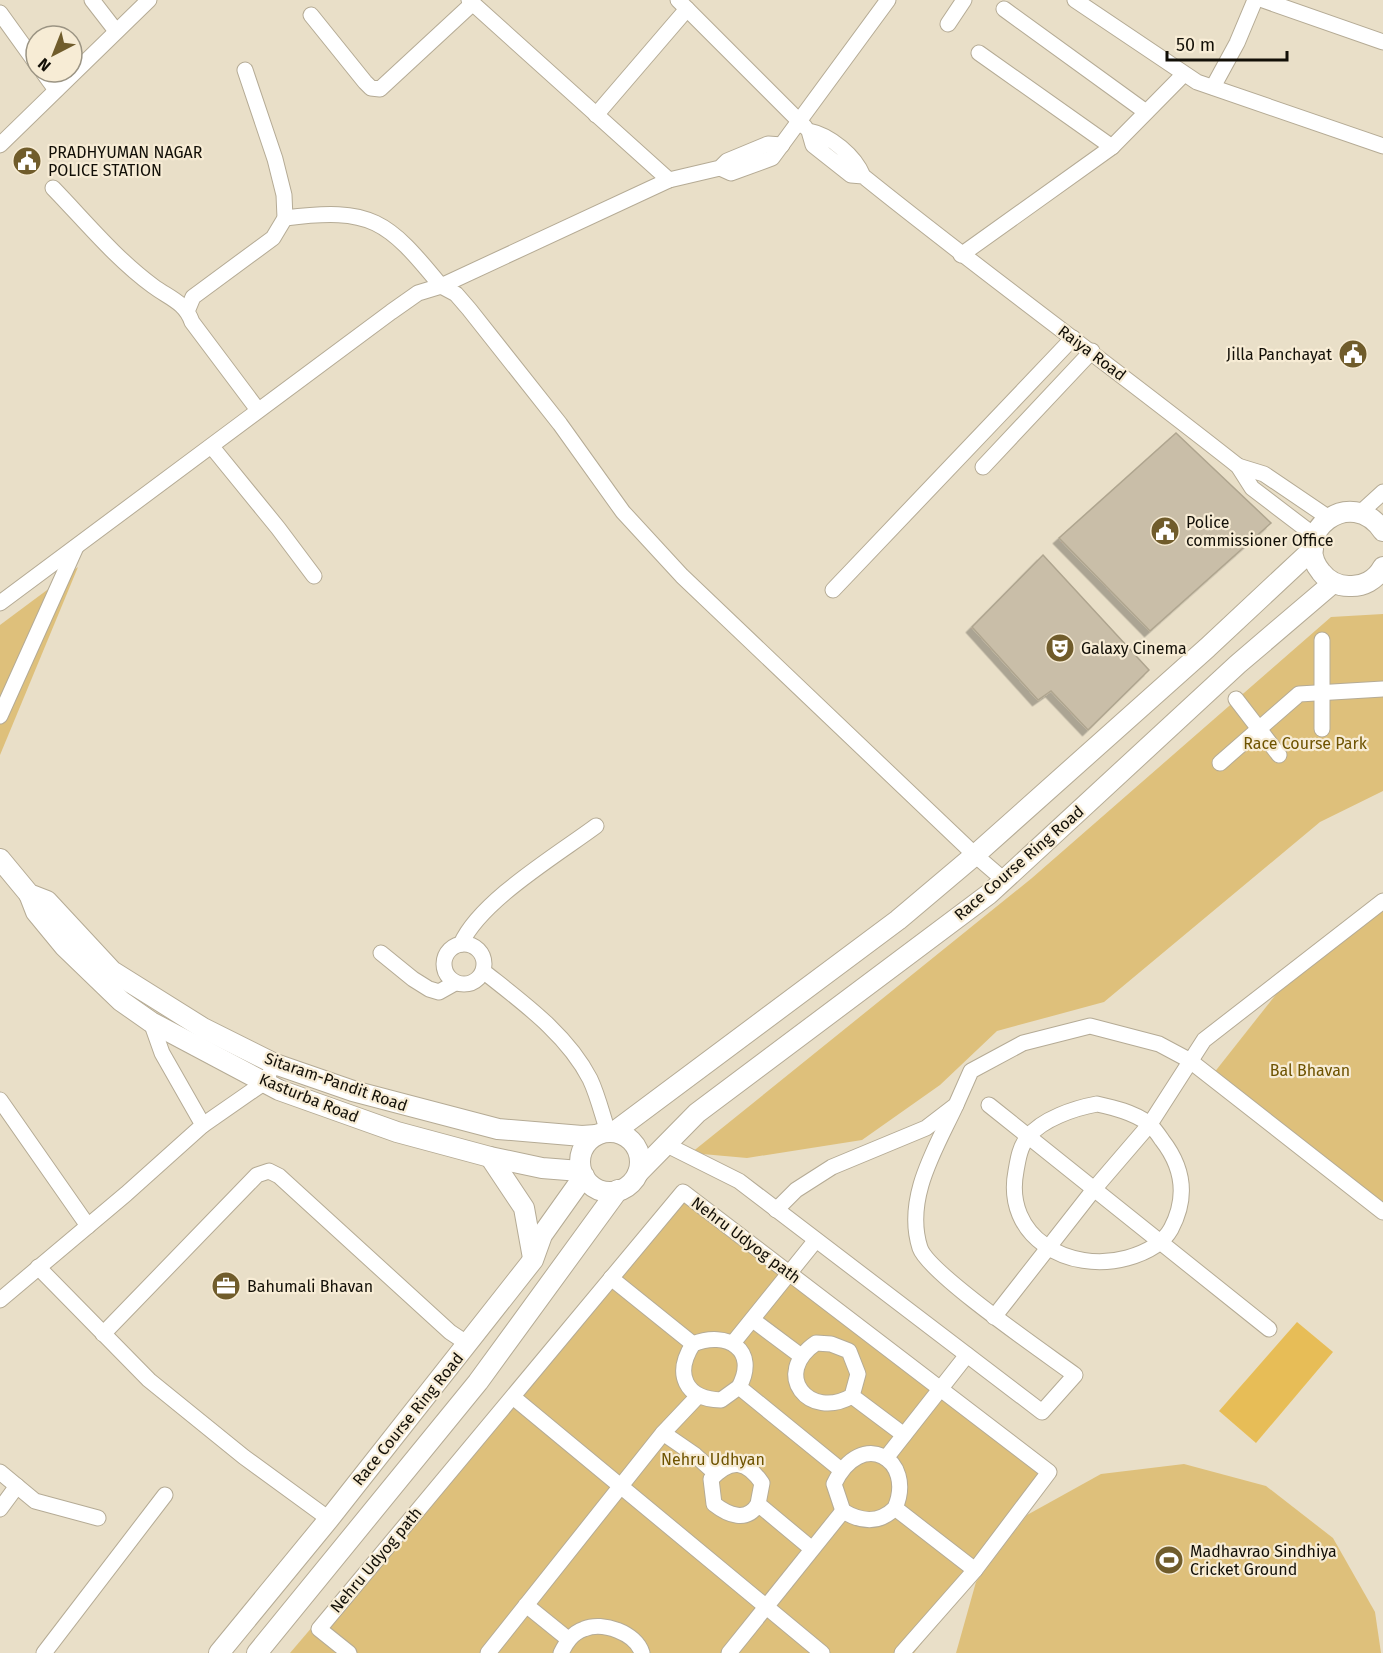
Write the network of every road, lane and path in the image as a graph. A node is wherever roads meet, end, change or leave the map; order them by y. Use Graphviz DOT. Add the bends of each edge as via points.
graph roads {
  1 [pos="92,0"];
  2 [pos="149,0"];
  3 [pos="888,0"];
  4 [pos="964,0"];
  5 [pos="1075,0"];
  6 [pos="1255,0"];
  7 [pos="1263,0"];
  8 [pos="471,2"];
  9 [pos="682,4"];
  10 [pos="1004,9"];
  11 [pos="0,13"];
  12 [pos="311,15"];
  13 [pos="948,24"];
  14 [pos="116,31"];
  15 [pos="1383,42"];
  16 [pos="24,46"];
  17 [pos="979,53"];
  18 [pos="245,70"];
  19 [pos="1184,74"];
  20 [pos="52,84"];
  21 [pos="1213,87"];
  22 [pos="56,90"];
  23 [pos="1146,112"];
  24 [pos="596,116"];
  25 [pos="804,126"];
  26 [pos="0,145"];
  27 [pos="1383,146"];
  28 [pos="1112,147"];
  29 [pos="669,180"];
  30 [pos="53,188"];
  31 [pos="285,218"];
  32 [pos="961,255"];
  33 [pos="441,286"];
  34 [pos="188,309"];
  35 [pos="1073,338"];
  36 [pos="1092,351"];
  37 [pos="258,410"];
  38 [pos="212,447"];
  39 [pos="1238,466"];
  40 [pos="983,467"];
  41 [pos="1383,492"];
  42 [pos="1360,513"];
  43 [pos="1329,518"];
  44 [pos="1383,531"];
  45 [pos="1314,543"];
  46 [pos="77,544"];
  47 [pos="1383,567"];
  48 [pos="314,576"];
  49 [pos="1333,583"];
  50 [pos="833,590"];
  51 [pos="0,603"];
  52 [pos="1323,640"];
  53 [pos="1383,689"];
  54 [pos="1323,692"];
  55 [pos="1236,699"];
  56 [pos="0,716"];
  57 [pos="1322,729"];
  58 [pos="1258,730"];
  59 [pos="1280,755"];
  60 [pos="1220,763"];
  61 [pos="596,826"];
  62 [pos="975,855"];
  63 [pos="0,859"];
  64 [pos="1004,880"];
  65 [pos="29,894"];
  66 [pos="1383,901"];
  67 [pos="461,944"];
  68 [pos="381,953"];
  69 [pos="483,971"];
  70 [pos="455,983"];
  71 [pos="151,1022"];
  72 [pos="1189,1060"];
  73 [pos="275,1064"];
  74 [pos="265,1082"];
  75 [pos="0,1100"];
  76 [pos="956,1105"];
  77 [pos="989,1105"];
  78 [pos="1150,1124"];
  79 [pos="202,1125"];
  80 [pos="606,1133"];
  81 [pos="1028,1136"];
  82 [pos="667,1145"];
  83 [pos="490,1157"];
  84 [pos="638,1173"];
  85 [pos="582,1174"];
  86 [pos="1095,1188"];
  87 [pos="618,1190"];
  88 [pos="776,1210"];
  89 [pos="1383,1212"];
  90 [pos="88,1226"];
  91 [pos="816,1240"];
  92 [pos="1162,1243"];
  93 [pos="1048,1250"];
  94 [pos="533,1260"];
  95 [pos="38,1267"];
  96 [pos="611,1278"];
  97 [pos="0,1300"];
  98 [pos="994,1317"];
  99 [pos="753,1320"];
  100 [pos="1269,1329"];
  101 [pos="103,1334"];
  102 [pos="733,1342"];
  103 [pos="468,1344"];
  104 [pos="693,1344"];
  105 [pos="967,1355"];
  106 [pos="801,1356"];
  107 [pos="739,1387"];
  108 [pos="940,1389"];
  109 [pos="698,1396"];
  110 [pos="852,1396"];
  111 [pos="513,1397"];
  112 [pos="663,1433"];
  113 [pos="904,1435"];
  114 [pos="886,1458"];
  115 [pos="841,1470"];
  116 [pos="0,1472"];
  117 [pos="716,1474"];
  118 [pos="621,1485"];
  119 [pos="18,1486"];
  120 [pos="165,1495"];
  121 [pos="758,1503"];
  122 [pos="895,1508"];
  123 [pos="0,1509"];
  124 [pos="843,1511"];
  125 [pos="98,1518"];
  126 [pos="329,1519"];
  127 [pos="812,1549"];
  128 [pos="975,1570"];
  129 [pos="526,1605"];
  130 [pos="767,1606"];
  131 [pos="565,1646"];
  132 [pos="44,1653"];
  133 [pos="219,1653"];
  134 [pos="257,1653"];
  135 [pos="349,1653"];
  136 [pos="488,1653"];
  137 [pos="642,1653"];
  138 [pos="729,1653"];
  139 [pos="822,1653"];
  140 [pos="902,1653"];
  1 -- 14 [label="street"];
  2 -- 14 [label="street"];
  3 -- 25 [label="street"];
  4 -- 13 [label="street"];
  5 -- 19 [label="street"];
  6 -- 21 [label="street"];
  7 -- 15 [label="street"];
  8 -- 12 [label="street" via="380,88 364,82"];
  8 -- 24 [label="street"];
  9 -- 24 [label="street"];
  9 -- 25 [label="street, Raiya Road"];
  10 -- 23 [label="street"];
  11 -- 16 [label="street"];
  14 -- 22 [label="street"];
  17 -- 28 [label="street"];
  18 -- 31 [label="street" via="275,159"];
  19 -- 21 [label="street"];
  19 -- 23 [label="street"];
  20 -- 22 [label="street"];
  21 -- 27 [label="street"];
  22 -- 26 [label="street"];
  23 -- 28 [label="street"];
  24 -- 29 [label="street"];
  25 -- 29 [label="street" via="782,145 768,144 727,161 720,168"];
  25 -- 32 [label="street, Raiya Road" via="813,145 851,175 863,176"];
  28 -- 32 [label="street"];
  29 -- 33 [label="street"];
  30 -- 34 [label="street" via="129,266"];
  31 -- 33 [label="street" via="345,213 371,221 396,234"];
  31 -- 34 [label="street" via="273,238 193,297"];
  32 -- 35 [label="street, Raiya Road"];
  33 -- 37 [label="street" via="418,293"];
  33 -- 62 [label="street" via="456,294 469,309 623,512 682,576"];
  34 -- 37 [label="street" via="192,322"];
  35 -- 36 [label="street, Raiya Road"];
  35 -- 50 [label="street"];
  36 -- 39 [label="street, Raiya Road"];
  36 -- 40 [label="street"];
  37 -- 38 [label="street"];
  38 -- 46 [label="street"];
  38 -- 48 [label="street"];
  39 -- 43 [label="street" via="1264,474"];
  39 -- 45 [label="street, Raiya Road" via="1252,488"];
  41 -- 42 [label="street"];
  42 -- 43 [label="main road" via="1339,513"];
  42 -- 44 [label="main road" via="1370,517"];
  43 -- 45 [label="main road" via="1321,525"];
  45 -- 49 [label="main road" via="1318,569"];
  45 -- 62 [label="main road" via="1207,648"];
  46 -- 51 [label="street"];
  46 -- 56 [label="street"];
  47 -- 49 [label="main road" via="1365,584"];
  49 -- 64 [label="main road, Race Course Ring Road" via="1238,664"];
  52 -- 54 [label="street"];
  53 -- 54 [label="street"];
  54 -- 57 [label="street"];
  54 -- 58 [label="street" via="1299,694"];
  55 -- 58 [label="street"];
  58 -- 59 [label="street"];
  58 -- 60 [label="street"];
  61 -- 67 [label="street" via="491,904"];
  62 -- 64 [label="street"];
  62 -- 80 [label="main road" via="869,942"];
  63 -- 65 [label="main road, Sitaram-Pandit Road"];
  64 -- 82 [label="main road, Race Course Ring Road" via="697,1113"];
  65 -- 71 [label="main road, Kasturba Road" via="36,912 84,967"];
  65 -- 73 [label="main road, Sitaram-Pandit Road" via="47,902 112,971 141,992"];
  66 -- 72 [label="street" via="1204,1040"];
  67 -- 69 [label="street" via="479,951"];
  67 -- 70 [label="street" via="449,950 443,961 446,974"];
  68 -- 70 [label="street" via="429,989 439,992"];
  69 -- 70 [label="street" via="475,982"];
  69 -- 80 [label="street" via="530,1008 578,1060 598,1100"];
  71 -- 74 [label="main road, Kasturba Road"];
  71 -- 79 [label="street" via="162,1053"];
  72 -- 76 [label="street" via="1159,1044 1090,1026 1023,1043 970,1071"];
  72 -- 78 [label="street"];
  72 -- 89 [label="street"];
  73 -- 74 [label="street"];
  73 -- 80 [label="main road, Sitaram-Pandit Road" via="353,1091 498,1129 582,1136"];
  74 -- 79 [label="street"];
  74 -- 83 [label="main road, Kasturba Road" via="397,1132"];
  75 -- 90 [label="street"];
  76 -- 88 [label="street" via="926,1128 832,1167 796,1190"];
  76 -- 98 [label="street" via="931,1154 918,1201 917,1228 921,1250"];
  77 -- 81 [label="street"];
  78 -- 81 [label="street" via="1128,1112 1097,1104 1075,1108"];
  78 -- 86 [label="street"];
  78 -- 92 [label="street" via="1177,1160 1182,1183 1179,1209"];
  79 -- 90 [label="street"];
  80 -- 84 [label="main road" via="630,1139 640,1161"];
  80 -- 85 [label="main road" via="587,1142 581,1153"];
  81 -- 86 [label="street"];
  81 -- 93 [label="street" via="1018,1155 1014,1202 1020,1217"];
  82 -- 84 [label="main road, Race Course Ring Road"];
  82 -- 88 [label="street" via="739,1181"];
  83 -- 85 [label="main road, Kasturba Road"];
  83 -- 94 [label="main road" via="524,1208"];
  84 -- 87 [label="main road" via="628,1186"];
  85 -- 87 [label="main road" via="602,1190"];
  85 -- 94 [label="main road, Race Course Ring Road" via="542,1235"];
  86 -- 92 [label="street"];
  86 -- 93 [label="street"];
  87 -- 134 [label="main road, Race Course Ring Road" via="478,1382"];
  88 -- 91 [label="street"];
  90 -- 95 [label="street"];
  91 -- 99 [label="street"];
  91 -- 105 [label="street"];
  92 -- 93 [label="street" via="1136,1256 1098,1264"];
  92 -- 100 [label="street"];
  93 -- 98 [label="street"];
  94 -- 103 [label="main road, Race Course Ring Road"];
  95 -- 97 [label="street"];
  95 -- 101 [label="street"];
  96 -- 104 [label="street"];
  96 -- 108 [label="street, Nehru Udyog path" via="683,1192"];
  96 -- 111 [label="street, Nehru Udyog path"];
  98 -- 105 [label="street" via="1075,1375 1042,1412"];
  99 -- 102 [label="street"];
  99 -- 106 [label="street"];
  101 -- 103 [label="street" via="257,1175 269,1171"];
  101 -- 126 [label="street" via="195,1419"];
  102 -- 104 [label="street" via="717,1338"];
  102 -- 107 [label="street" via="744,1365"];
  103 -- 126 [label="main road, Race Course Ring Road"];
  104 -- 109 [label="street" via="683,1370 685,1383"];
  105 -- 108 [label="street"];
  106 -- 110 [label="street" via="795,1377 800,1393 814,1401 838,1404"];
  106 -- 110 [label="street" via="816,1343 849,1351 858,1374"];
  107 -- 109 [label="street" via="721,1400"];
  107 -- 115 [label="street"];
  108 -- 113 [label="street"];
  108 -- 128 [label="street, Nehru Udyog path" via="1048,1472"];
  109 -- 112 [label="street"];
  110 -- 113 [label="street"];
  111 -- 118 [label="street"];
  111 -- 135 [label="street, Nehru Udyog path" via="319,1629"];
  112 -- 117 [label="street"];
  112 -- 118 [label="street"];
  113 -- 114 [label="street"];
  114 -- 115 [label="street" via="871,1453 855,1456"];
  114 -- 122 [label="street" via="896,1469 901,1486"];
  115 -- 124 [label="street" via="834,1484"];
  116 -- 119 [label="street"];
  117 -- 121 [label="street" via="737,1464 752,1468 762,1483"];
  117 -- 121 [label="street" via="711,1479 711,1491 714,1504 724,1512 745,1515 754,1511"];
  118 -- 129 [label="street"];
  118 -- 130 [label="street"];
  119 -- 123 [label="street"];
  119 -- 125 [label="street" via="35,1501"];
  120 -- 132 [label="street"];
  121 -- 127 [label="street"];
  122 -- 124 [label="street" via="877,1520 855,1518"];
  122 -- 128 [label="street"];
  124 -- 127 [label="street"];
  126 -- 133 [label="main road, Race Course Ring Road"];
  127 -- 130 [label="street"];
  128 -- 140 [label="street, Nehru Udyog path"];
  129 -- 131 [label="street"];
  129 -- 136 [label="street"];
  130 -- 138 [label="street"];
  130 -- 139 [label="street"];
  131 -- 137 [label="street" via="584,1628 606,1627 624,1633 640,1646"];
}
